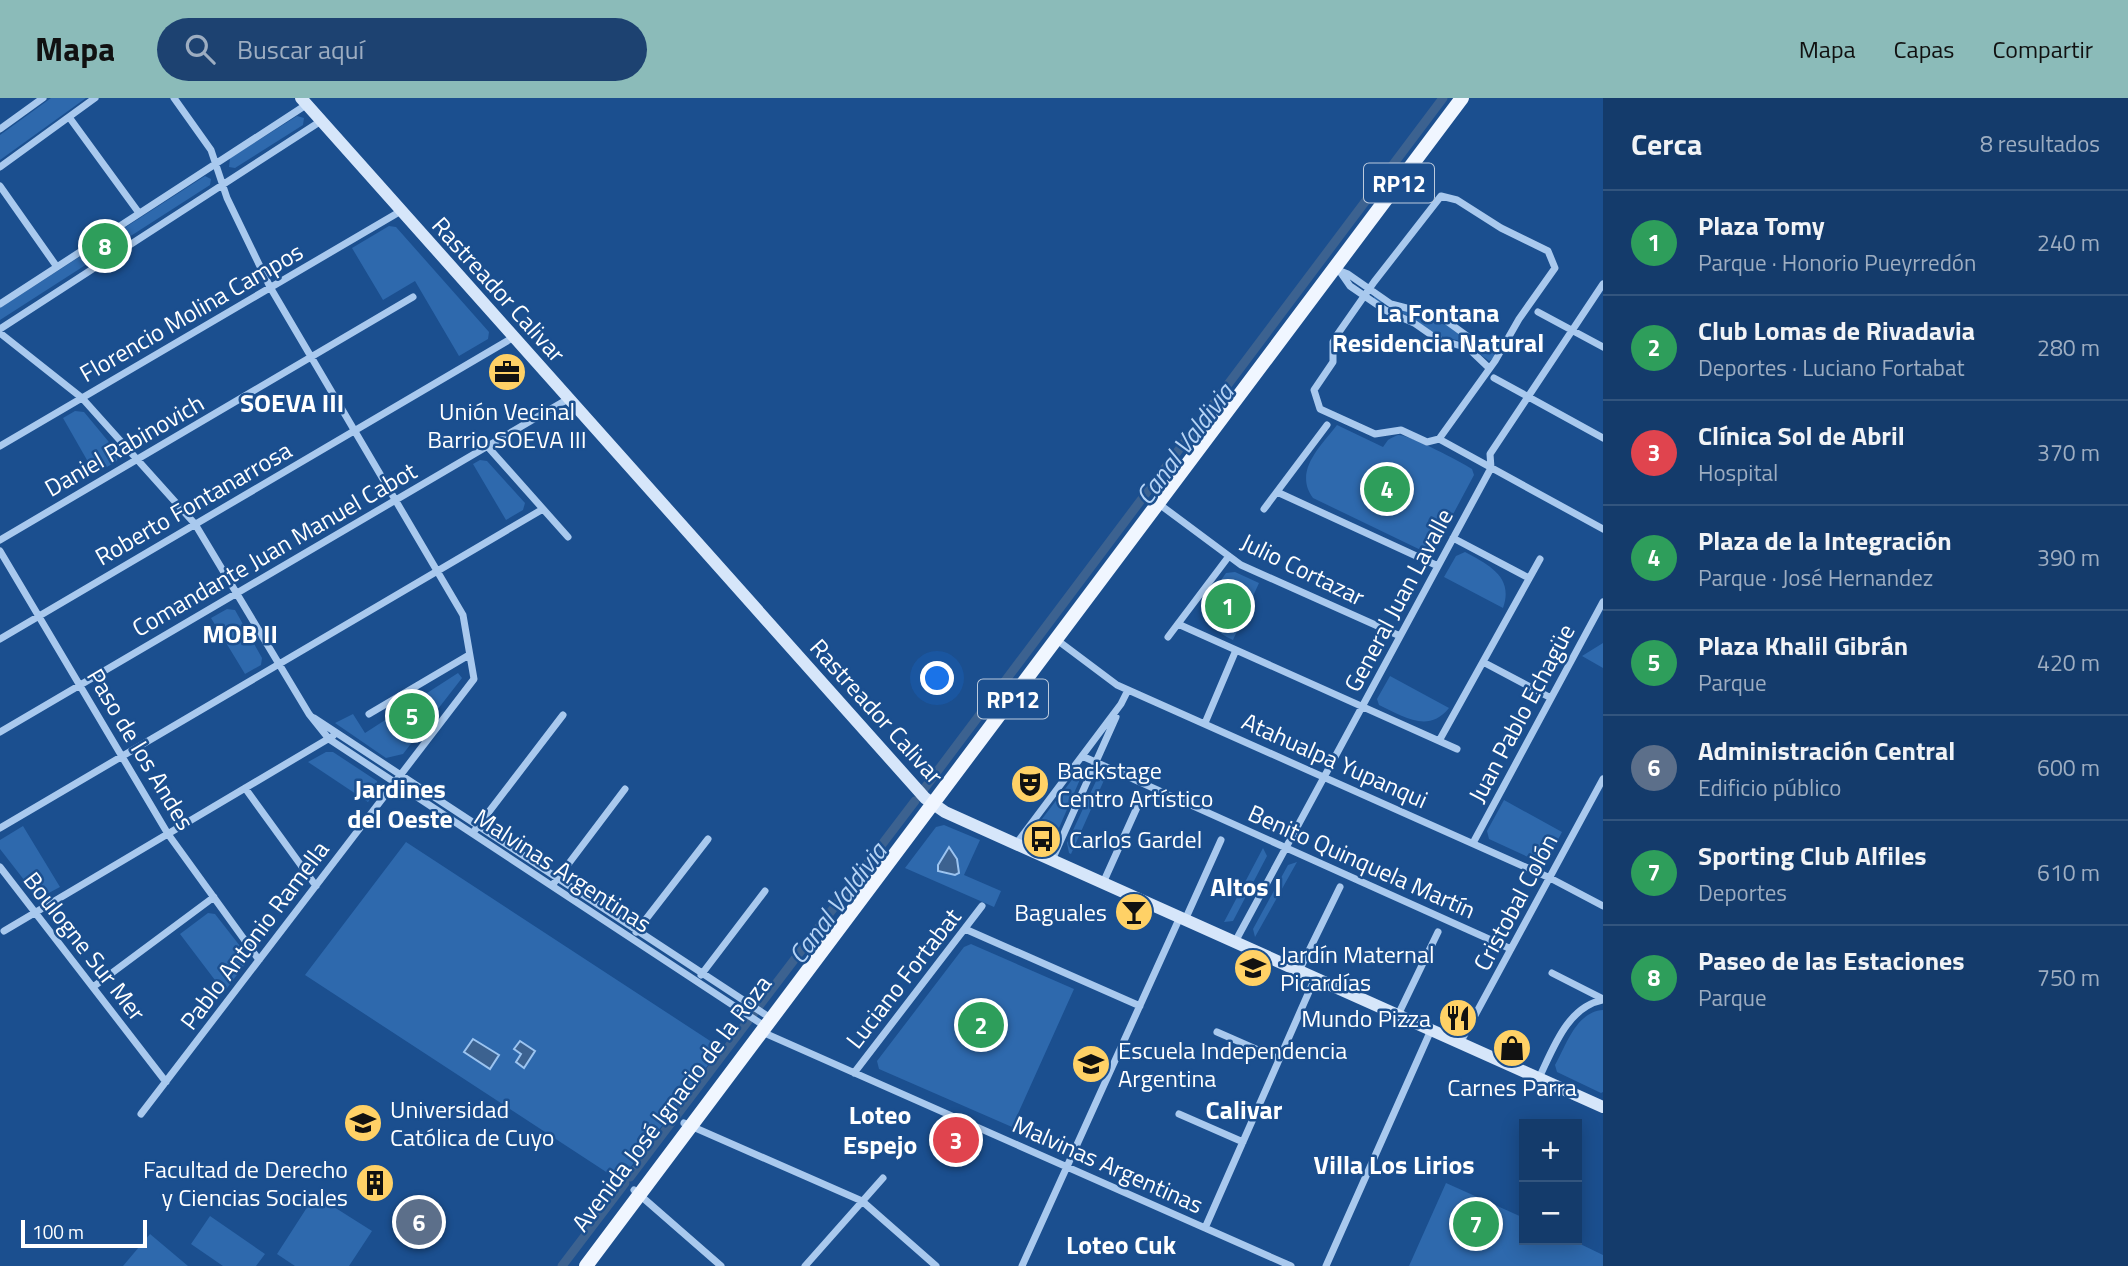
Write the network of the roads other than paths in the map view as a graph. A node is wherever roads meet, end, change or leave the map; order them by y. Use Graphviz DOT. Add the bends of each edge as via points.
graph roads {
  1 [pos="43,98"];
  2 [pos="94,98"];
  3 [pos="174,98"];
  4 [pos="1462,98"];
  5 [pos="303,101"];
  6 [pos="69,117"];
  7 [pos="321,121"];
  8 [pos="0,129"];
  9 [pos="216,163"];
  10 [pos="0,167"];
  11 [pos="223,184"];
  12 [pos="0,186"];
  13 [pos="401,211"];
  14 [pos="139,214"];
  15 [pos="57,267"];
  16 [pos="1338,271"];
  17 [pos="1603,284"];
  18 [pos="270,287"];
  19 [pos="1370,289"];
  20 [pos="413,297"];
  21 [pos="1365,297"];
  22 [pos="0,304"];
  23 [pos="1538,312"];
  24 [pos="1572,330"];
  25 [pos="0,331"];
  26 [pos="514,337"];
  27 [pos="1603,347"];
  28 [pos="1502,349"];
  29 [pos="310,358"];
  30 [pos="1489,368"];
  31 [pos="1494,378"];
  32 [pos="1528,397"];
  33 [pos="82,398"];
  34 [pos="568,399"];
  35 [pos="1327,425"];
  36 [pos="354,431"];
  37 [pos="1603,438"];
  38 [pos="1439,439"];
  39 [pos="0,446"];
  40 [pos="487,446"];
  41 [pos="138,459"];
  42 [pos="1491,468"];
  43 [pos="1277,492"];
  44 [pos="395,500"];
  45 [pos="1159,504"];
  46 [pos="543,509"];
  47 [pos="1264,509"];
  48 [pos="195,524"];
  49 [pos="1603,529"];
  50 [pos="568,537"];
  51 [pos="1453,538"];
  52 [pos="0,540"];
  53 [pos="0,551"];
  54 [pos="1229,556"];
  55 [pos="1540,559"];
  56 [pos="1438,566"];
  57 [pos="437,572"];
  58 [pos="1529,579"];
  59 [pos="237,593"];
  60 [pos="1603,602"];
  61 [pos="39,616"];
  62 [pos="1595,616"];
  63 [pos="1603,621"];
  64 [pos="1178,624"];
  65 [pos="1400,636"];
  66 [pos="1168,638"];
  67 [pos="0,639"];
  68 [pos="1057,640"];
  69 [pos="1236,650"];
  70 [pos="470,655"];
  71 [pos="1483,662"];
  72 [pos="279,664"];
  73 [pos="80,685"];
  74 [pos="1128,690"];
  75 [pos="1551,698"];
  76 [pos="1121,704"];
  77 [pos="1362,707"];
  78 [pos="369,714"];
  79 [pos="564,715"];
  80 [pos="1205,723"];
  81 [pos="0,732"];
  82 [pos="333,736"];
  83 [pos="1439,741"];
  84 [pos="1457,749"];
  85 [pos="1082,756"];
  86 [pos="123,758"];
  87 [pos="1096,762"];
  88 [pos="1324,776"];
  89 [pos="397,779"];
  90 [pos="1603,779"];
  91 [pos="245,788"];
  92 [pos="625,789"];
  93 [pos="1139,803"];
  94 [pos="933,804"];
  95 [pos="0,828"];
  96 [pos="475,830"];
  97 [pos="168,834"];
  98 [pos="708,839"];
  99 [pos="1222,840"];
  100 [pos="1472,843"];
  101 [pos="1016,844"];
  102 [pos="1286,847"];
  103 [pos="1052,860"];
  104 [pos="0,867"];
  105 [pos="1550,878"];
  106 [pos="554,882"];
  107 [pos="1103,883"];
  108 [pos="316,886"];
  109 [pos="1340,887"];
  110 [pos="765,891"];
  111 [pos="214,897"];
  112 [pos="982,906"];
  113 [pos="1603,906"];
  114 [pos="35,913"];
  115 [pos="1182,919"];
  116 [pos="965,929"];
  117 [pos="4,931"];
  118 [pos="637,931"];
  119 [pos="1438,932"];
  120 [pos="631,939"];
  121 [pos="1235,942"];
  122 [pos="1511,948"];
  123 [pos="259,960"];
  124 [pos="1299,971"];
  125 [pos="1552,973"];
  126 [pos="702,974"];
  127 [pos="1315,978"];
  128 [pos="696,981"];
  129 [pos="93,988"];
  130 [pos="1603,1000"];
  131 [pos="1140,1006"];
  132 [pos="1398,1015"];
  133 [pos="759,1020"];
  134 [pos="1432,1030"];
  135 [pos="1217,1032"];
  136 [pos="1460,1043"];
  137 [pos="1279,1059"];
  138 [pos="854,1073"];
  139 [pos="1538,1078"];
  140 [pos="166,1082"];
  141 [pos="1603,1107"];
  142 [pos="141,1114"];
  143 [pos="1179,1114"];
  144 [pos="688,1125"];
  145 [pos="1243,1142"];
  146 [pos="1067,1167"];
  147 [pos="883,1178"];
  148 [pos="637,1193"];
  149 [pos="862,1201"];
  150 [pos="1205,1228"];
  151 [pos="576,1266"];
  152 [pos="586,1266"];
  153 [pos="721,1266"];
  154 [pos="805,1266"];
  155 [pos="936,1266"];
  156 [pos="1022,1266"];
  157 [pos="1290,1266"];
  158 [pos="1326,1266"];
  1 -- 8 [label="street"];
  2 -- 6 [label="street"];
  3 -- 9 [label="street"];
  4 -- 16 [label="main road, Avenida José Ignacio de la Roza / RP12"];
  5 -- 7 [label="main road, Rastreador Calivar"];
  5 -- 9 [label="street"];
  6 -- 10 [label="street"];
  6 -- 14 [label="street"];
  7 -- 11 [label="street"];
  7 -- 13 [label="main road, Rastreador Calivar"];
  9 -- 11 [label="street"];
  9 -- 14 [label="street"];
  11 -- 18 [label="street"];
  11 -- 25 [label="street"];
  12 -- 15 [label="street"];
  13 -- 18 [label="street, Florencio Molina Campos"];
  13 -- 26 [label="main road, Rastreador Calivar"];
  14 -- 15 [label="street"];
  15 -- 22 [label="street"];
  16 -- 19 [label="street"];
  16 -- 21 [label="street"];
  16 -- 45 [label="main road, Avenida José Ignacio de la Roza / RP12"];
  17 -- 24 [label="street, General Juan Lavalle"];
  18 -- 29 [label="street"];
  18 -- 33 [label="street, Florencio Molina Campos"];
  19 -- 21 [label="street"];
  19 -- 28 [label="street" via="1391,304 1441,317 1474,341"];
  19 -- 28 [label="street" via="1437,199 1457,200 1548,251 1555,263"];
  20 -- 29 [label="street, Daniel Rabinovich"];
  21 -- 30 [label="street" via="1432,336 1468,348"];
  21 -- 38 [label="street" via="1333,342 1333,362 1317,385 1315,400 1324,412 1375,434 1401,430 1427,442"];
  23 -- 24 [label="street"];
  24 -- 27 [label="street"];
  24 -- 32 [label="street, General Juan Lavalle"];
  25 -- 33 [label="street, Malvinas Argentinas"];
  26 -- 34 [label="main road, Rastreador Calivar"];
  26 -- 36 [label="street, Roberto Fontanarrosa"];
  28 -- 30 [label="street"];
  29 -- 36 [label="street"];
  29 -- 41 [label="street, Daniel Rabinovich"];
  30 -- 38 [label="street"];
  31 -- 32 [label="street"];
  32 -- 37 [label="street"];
  32 -- 42 [label="street, General Juan Lavalle" via="1490,454"];
  33 -- 39 [label="street, Florencio Molina Campos"];
  33 -- 41 [label="street, Malvinas Argentinas"];
  34 -- 40 [label="street, Comandante Juan Manuel Cabot"];
  34 -- 94 [label="main road, Rastreador Calivar"];
  35 -- 43 [label="street"];
  36 -- 44 [label="street"];
  36 -- 48 [label="street, Roberto Fontanarrosa"];
  38 -- 42 [label="street"];
  40 -- 44 [label="street, Comandante Juan Manuel Cabot"];
  40 -- 46 [label="street"];
  41 -- 48 [label="street, Malvinas Argentinas"];
  41 -- 52 [label="street, Daniel Rabinovich"];
  42 -- 49 [label="street"];
  42 -- 51 [label="street, General Juan Lavalle"];
  43 -- 47 [label="street"];
  43 -- 56 [label="street"];
  44 -- 57 [label="street"];
  44 -- 59 [label="street, Comandante Juan Manuel Cabot"];
  45 -- 54 [label="street, Julio Cortazar"];
  45 -- 68 [label="main road, Avenida José Ignacio de la Roza / RP12"];
  46 -- 50 [label="street"];
  46 -- 57 [label="street"];
  48 -- 59 [label="street, Malvinas Argentinas"];
  48 -- 61 [label="street, Roberto Fontanarrosa"];
  51 -- 56 [label="street, General Juan Lavalle"];
  51 -- 58 [label="street"];
  53 -- 61 [label="street, Paso de los Andes"];
  54 -- 64 [label="street"];
  54 -- 65 [label="street, Julio Cortazar"];
  55 -- 58 [label="street"];
  56 -- 65 [label="street, General Juan Lavalle"];
  57 -- 70 [label="street" via="463,615"];
  57 -- 72 [label="street"];
  58 -- 71 [label="street"];
  59 -- 72 [label="street, Malvinas Argentinas"];
  59 -- 73 [label="street, Comandante Juan Manuel Cabot"];
  60 -- 62 [label="street, Juan Pablo Echagüe"];
  61 -- 67 [label="street, Roberto Fontanarrosa"];
  61 -- 73 [label="street, Paso de los Andes"];
  62 -- 63 [label="street"];
  62 -- 75 [label="street, Juan Pablo Echagüe"];
  64 -- 66 [label="street"];
  64 -- 69 [label="street"];
  65 -- 77 [label="street, General Juan Lavalle"];
  68 -- 74 [label="street, Atahualpa Yupanqui"];
  68 -- 94 [label="main road, Avenida José Ignacio de la Roza / RP12"];
  69 -- 77 [label="street"];
  69 -- 80 [label="street"];
  70 -- 78 [label="street"];
  70 -- 89 [label="street, Pablo Antonio Ramella" via="474,679"];
  71 -- 75 [label="street"];
  71 -- 83 [label="street"];
  72 -- 82 [label="street, Malvinas Argentinas" via="309,715"];
  72 -- 86 [label="street"];
  73 -- 81 [label="street, Comandante Juan Manuel Cabot"];
  73 -- 86 [label="street, Paso de los Andes"];
  74 -- 76 [label="street"];
  74 -- 80 [label="street, Atahualpa Yupanqui"];
  75 -- 100 [label="street, Juan Pablo Echagüe"];
  76 -- 85 [label="street"];
  76 -- 87 [label="street"];
  77 -- 83 [label="street"];
  77 -- 88 [label="street, General Juan Lavalle"];
  79 -- 96 [label="street"];
  80 -- 88 [label="street, Atahualpa Yupanqui"];
  82 -- 89 [label="street, Malvinas Argentinas"];
  82 -- 91 [label="street"];
  83 -- 84 [label="street"];
  85 -- 87 [label="street, Benito Quinquela Martín"];
  85 -- 101 [label="street"];
  86 -- 95 [label="street"];
  86 -- 97 [label="street, Paso de los Andes"];
  87 -- 102 [label="street, Benito Quinquela Martín"];
  87 -- 103 [label="street"];
  88 -- 100 [label="street, Atahualpa Yupanqui"];
  88 -- 102 [label="street, General Juan Lavalle"];
  89 -- 96 [label="street, Malvinas Argentinas"];
  89 -- 108 [label="street, Pablo Antonio Ramella"];
  90 -- 105 [label="street, Cristobal Colón"];
  91 -- 97 [label="street"];
  91 -- 108 [label="street"];
  92 -- 106 [label="street"];
  93 -- 107 [label="street"];
  94 -- 101 [label="main road, Rastreador Calivar"];
  94 -- 133 [label="main road, Avenida José Ignacio de la Roza / RP12" via="912,820"];
  96 -- 106 [label="street, Malvinas Argentinas"];
  97 -- 111 [label="street, Paso de los Andes"];
  97 -- 114 [label="street"];
  98 -- 118 [label="street"];
  99 -- 115 [label="street"];
  100 -- 105 [label="street, Atahualpa Yupanqui"];
  101 -- 103 [label="main road, Rastreador Calivar"];
  102 -- 121 [label="street, General Juan Lavalle"];
  102 -- 122 [label="street, Benito Quinquela Martín"];
  103 -- 107 [label="main road, Rastreador Calivar"];
  104 -- 114 [label="street, Boulogne Sur Mer"];
  105 -- 113 [label="street, Atahualpa Yupanqui"];
  105 -- 122 [label="street, Cristobal Colón"];
  106 -- 118 [label="street, Malvinas Argentinas"];
  106 -- 120 [label="street, Malvinas Argentinas"];
  107 -- 115 [label="main road, Rastreador Calivar"];
  108 -- 123 [label="street, Pablo Antonio Ramella"];
  109 -- 124 [label="street"];
  110 -- 126 [label="street"];
  111 -- 123 [label="street, Paso de los Andes"];
  111 -- 129 [label="street"];
  112 -- 116 [label="street, Luciano Fortabat"];
  114 -- 117 [label="street"];
  114 -- 129 [label="street, Boulogne Sur Mer"];
  115 -- 121 [label="main road, Rastreador Calivar"];
  115 -- 131 [label="street"];
  116 -- 131 [label="street"];
  116 -- 138 [label="street, Luciano Fortabat"];
  118 -- 120 [label="street"];
  118 -- 126 [label="street, Malvinas Argentinas"];
  119 -- 132 [label="street"];
  120 -- 128 [label="street, Malvinas Argentinas"];
  121 -- 124 [label="main road, Rastreador Calivar"];
  122 -- 136 [label="street, Cristobal Colón"];
  123 -- 140 [label="street, Pablo Antonio Ramella"];
  124 -- 127 [label="main road, Rastreador Calivar"];
  125 -- 130 [label="street"];
  126 -- 128 [label="street"];
  126 -- 133 [label="street, Malvinas Argentinas"];
  127 -- 132 [label="main road, Rastreador Calivar"];
  127 -- 137 [label="street"];
  128 -- 133 [label="street, Malvinas Argentinas"];
  129 -- 140 [label="street, Boulogne Sur Mer"];
  130 -- 139 [label="street" via="1575,1013"];
  131 -- 146 [label="street"];
  132 -- 134 [label="main road, Rastreador Calivar"];
  133 -- 138 [label="street, Malvinas Argentinas"];
  133 -- 144 [label="main road, Avenida José Ignacio de la Roza / RP12"];
  134 -- 136 [label="main road, Rastreador Calivar"];
  134 -- 158 [label="street"];
  135 -- 137 [label="street"];
  136 -- 139 [label="main road, Rastreador Calivar"];
  137 -- 145 [label="street"];
  138 -- 146 [label="street, Malvinas Argentinas"];
  139 -- 141 [label="main road, Rastreador Calivar"];
  140 -- 142 [label="street, Pablo Antonio Ramella"];
  143 -- 145 [label="street"];
  144 -- 148 [label="main road, Avenida José Ignacio de la Roza / RP12"];
  144 -- 149 [label="street"];
  145 -- 150 [label="street"];
  146 -- 150 [label="street, Malvinas Argentinas"];
  146 -- 156 [label="street"];
  147 -- 149 [label="street"];
  148 -- 151 [label="main road, Avenida José Ignacio de la Roza / RP12"];
  148 -- 152 [label="main road, Avenida José Ignacio de la Roza / RP12"];
  148 -- 153 [label="street"];
  149 -- 154 [label="street"];
  149 -- 155 [label="street"];
  150 -- 157 [label="street, Malvinas Argentinas"];
}
